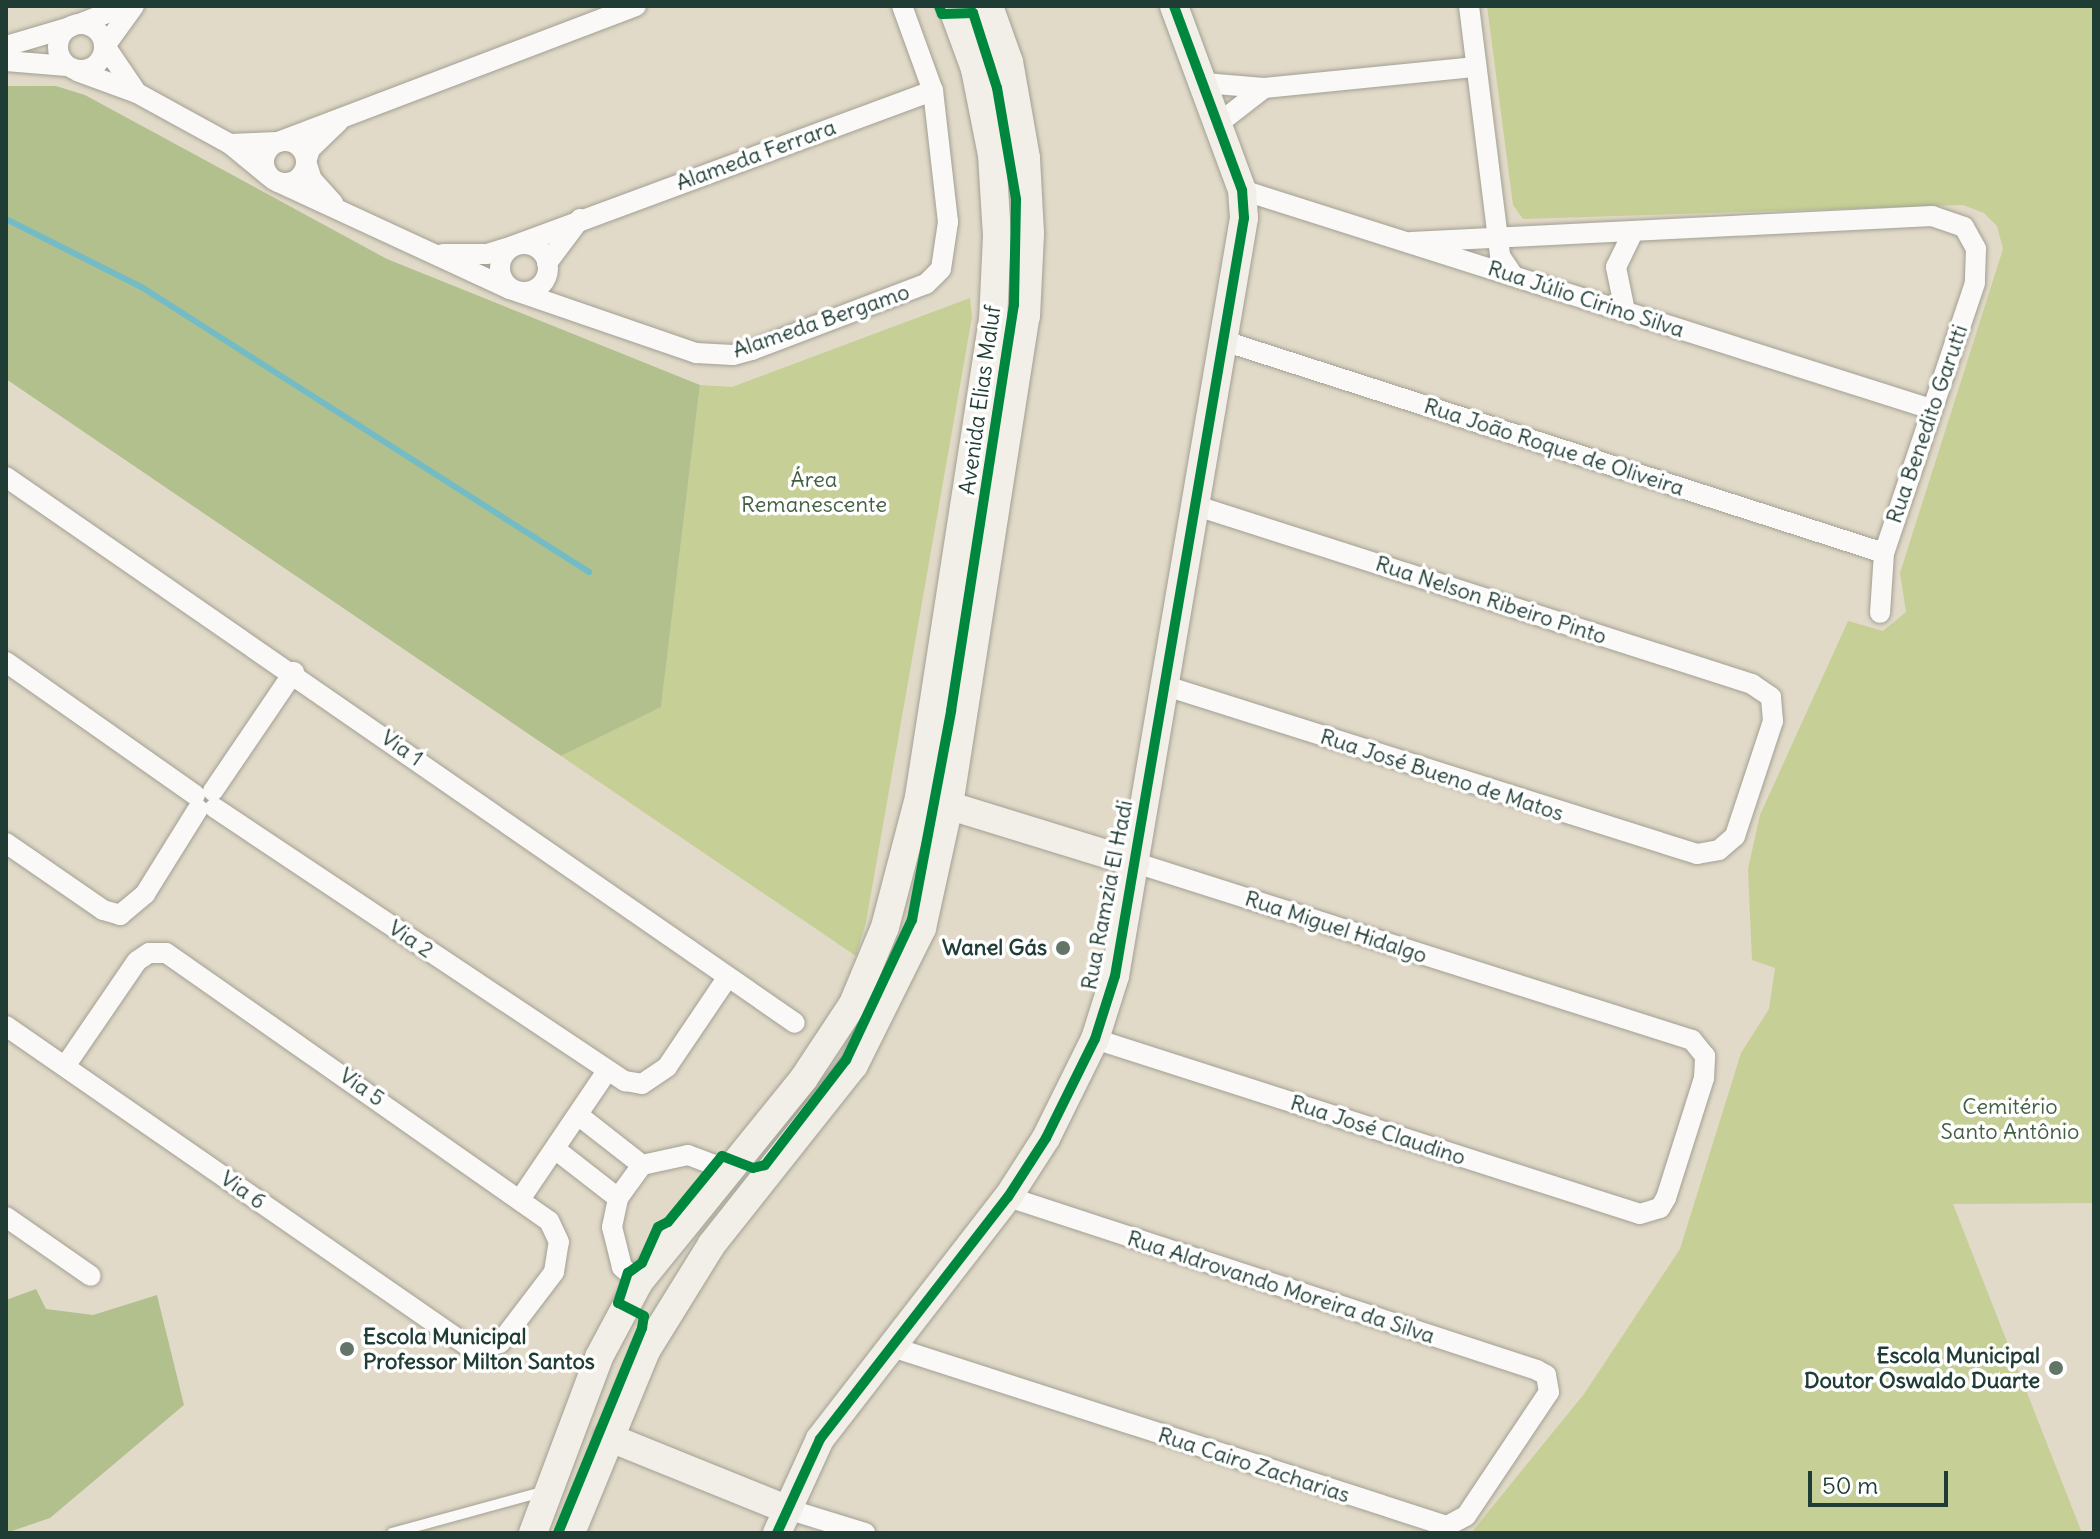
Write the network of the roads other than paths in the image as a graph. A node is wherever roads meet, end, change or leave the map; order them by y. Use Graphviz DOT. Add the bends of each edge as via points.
graph roads {
  1 [pos="125,6"];
  2 [pos="134,6"];
  3 [pos="636,6"];
  4 [pos="902,6"];
  5 [pos="952,6"];
  6 [pos="989,6"];
  7 [pos="1174,6"];
  8 [pos="1469,6"];
  9 [pos="75,25"];
  10 [pos="6,46"];
  11 [pos="105,46"];
  12 [pos="6,61"];
  13 [pos="1476,67"];
  14 [pos="72,68"];
  15 [pos="1204,83"];
  16 [pos="1264,88"];
  17 [pos="933,91"];
  18 [pos="137,93"];
  19 [pos="348,114"];
  20 [pos="1218,124"];
  21 [pos="278,142"];
  22 [pos="230,144"];
  23 [pos="306,162"];
  24 [pos="273,179"];
  25 [pos="1242,190"];
  26 [pos="337,208"];
  27 [pos="580,219"];
  28 [pos="1633,232"];
  29 [pos="1497,237"];
  30 [pos="1411,242"];
  31 [pos="513,246"];
  32 [pos="431,253"];
  33 [pos="547,268"];
  34 [pos="1513,275"];
  35 [pos="510,289"];
  36 [pos="1625,311"];
  37 [pos="584,313"];
  38 [pos="1224,341"];
  39 [pos="1931,409"];
  40 [pos="6,477"];
  41 [pos="1197,506"];
  42 [pos="1884,553"];
  43 [pos="1880,613"];
  44 [pos="6,662"];
  45 [pos="294,672"];
  46 [pos="1166,686"];
  47 [pos="919,797"];
  48 [pos="206,801"];
  49 [pos="949,805"];
  50 [pos="6,843"];
  51 [pos="1719,850"];
  52 [pos="1136,863"];
  53 [pos="727,978"];
  54 [pos="795,1023"];
  55 [pos="6,1026"];
  56 [pos="1095,1039"];
  57 [pos="65,1066"];
  58 [pos="607,1071"];
  59 [pos="578,1115"];
  60 [pos="555,1149"];
  61 [pos="642,1165"];
  62 [pos="728,1170"];
  63 [pos="1008,1197"];
  64 [pos="521,1198"];
  65 [pos="618,1198"];
  66 [pos="1660,1208"];
  67 [pos="6,1217"];
  68 [pos="559,1242"];
  69 [pos="712,1244"];
  70 [pos="91,1276"];
  71 [pos="639,1282"];
  72 [pos="676,1303"];
  73 [pos="889,1346"];
  74 [pos="1549,1383"];
  75 [pos="608,1437"];
  76 [pos="548,1490"];
  77 [pos="780,1520"];
  78 [pos="392,1533"];
  79 [pos="533,1533"];
  80 [pos="571,1533"];
  81 [pos="865,1533"];
  1 -- 9 [label="street"];
  2 -- 11 [label="street"];
  3 -- 19 [label="street"];
  4 -- 17 [label="street"];
  5 -- 47 [label="street, Avenida Elias Maluf" via="975,69 992,155 997,236 984,391"];
  6 -- 49 [label="street, Avenida Elias Maluf" via="1009,62 1026,158 1026,316"];
  7 -- 15 [label="street, Rua Ramzia El Hadi"];
  8 -- 13 [label="street"];
  9 -- 10 [label="street"];
  9 -- 11 [label="street" via="98,31"];
  9 -- 14 [label="street" via="58,49"];
  11 -- 14 [label="street" via="94,67"];
  11 -- 18 [label="street, Alameda Bergamo"];
  12 -- 14 [label="street, Alameda Bergamo"];
  13 -- 16 [label="street"];
  13 -- 29 [label="street"];
  14 -- 18 [label="street, Alameda Bergamo"];
  15 -- 16 [label="street"];
  15 -- 20 [label="street, Rua Ramzia El Hadi"];
  16 -- 20 [label="street"];
  17 -- 27 [label="street, Alameda Ferrara"];
  17 -- 37 [label="street, Alameda Bergamo" via="948,250 941,269 926,284 733,355 696,353"];
  18 -- 22 [label="street, Alameda Bergamo"];
  19 -- 21 [label="street"];
  19 -- 23 [label="street" via="320,137"];
  20 -- 25 [label="street, Rua Ramzia El Hadi"];
  21 -- 22 [label="street"];
  21 -- 23 [label="street" via="295,143"];
  21 -- 24 [label="street" via="264,156"];
  22 -- 24 [label="street, Alameda Bergamo"];
  23 -- 24 [label="street" via="295,181"];
  23 -- 26 [label="street, Alameda Bergamo" via="319,190"];
  24 -- 26 [label="street, Alameda Bergamo"];
  25 -- 30 [label="street, Rua Júlio Cirino Silva"];
  25 -- 38 [label="street, Rua Ramzia El Hadi" via="1242,244"];
  26 -- 32 [label="street, Alameda Bergamo"];
  27 -- 31 [label="street, Alameda Ferrara"];
  27 -- 33 [label="street"];
  28 -- 29 [label="street"];
  28 -- 36 [label="street" via="1616,267"];
  28 -- 39 [label="street, Rua Benedito Garutti" via="1932,216 1954,220 1972,237 1978,263"];
  29 -- 30 [label="street"];
  29 -- 34 [label="street" via="1500,256"];
  30 -- 34 [label="street, Rua Júlio Cirino Silva"];
  31 -- 32 [label="street, Alameda Bergamo" via="465,256"];
  31 -- 33 [label="street" via="535,246"];
  31 -- 35 [label="street" via="500,262"];
  32 -- 35 [label="street, Alameda Bergamo"];
  33 -- 35 [label="street" via="534,290"];
  33 -- 37 [label="street, Alameda Bergamo"];
  34 -- 36 [label="street, Rua Júlio Cirino Silva"];
  35 -- 37 [label="street, Alameda Bergamo"];
  36 -- 39 [label="street, Rua Júlio Cirino Silva"];
  38 -- 41 [label="street, Rua Ramzia El Hadi"];
  38 -- 42 [label="street, Rua João Roque de Oliveira"];
  39 -- 42 [label="street, Rua Benedito Garutti"];
  40 -- 45 [label="street, Via 1"];
  41 -- 46 [label="street, Rua Ramzia El Hadi"];
  41 -- 51 [label="street, Rua Nelson Ribeiro Pinto" via="1752,684 1771,697 1774,708 1744,817 1735,836"];
  42 -- 43 [label="street, Rua Benedito Garutti"];
  44 -- 48 [label="street, Via 2"];
  45 -- 48 [label="street"];
  45 -- 53 [label="street, Via 1"];
  46 -- 51 [label="street, Rua José Bueno de Matos" via="1676,851"];
  46 -- 52 [label="street, Rua Ramzia El Hadi"];
  47 -- 49 [label="street"];
  47 -- 62 [label="street, Avenida Elias Maluf" via="885,927 853,1004 804,1078"];
  48 -- 50 [label="street" via="145,894 120,915 103,910"];
  48 -- 58 [label="street, Via 2"];
  49 -- 52 [label="street, Rua Miguel Hidalgo"];
  49 -- 69 [label="street, Avenida Elias Maluf" via="922,928 854,1065"];
  52 -- 56 [label="street, Rua Ramzia El Hadi" via="1115,976"];
  52 -- 66 [label="street, Rua Miguel Hidalgo" via="1692,1040 1701,1047 1706,1066"];
  53 -- 54 [label="street, Via 1"];
  53 -- 58 [label="street" via="655,1079 625,1081"];
  55 -- 57 [label="street, Via 6"];
  56 -- 63 [label="street, Rua Ramzia El Hadi" via="1046,1138"];
  56 -- 66 [label="street, Rua José Claudino" via="1640,1214"];
  57 -- 64 [label="street, Via 5" via="137,961 149,953 180,960"];
  57 -- 68 [label="street, Via 6" via="468,1346 481,1349 500,1343 554,1272"];
  58 -- 59 [label="street"];
  59 -- 60 [label="street"];
  59 -- 61 [label="street"];
  60 -- 64 [label="street"];
  60 -- 65 [label="street"];
  61 -- 62 [label="street" via="688,1155"];
  61 -- 65 [label="street"];
  62 -- 69 [label="street" via="738,1190"];
  62 -- 71 [label="street, Avenida Elias Maluf"];
  63 -- 73 [label="street, Rua Ramzia El Hadi"];
  63 -- 74 [label="street, Rua Aldrovando Moreira da Silva" via="1537,1370"];
  64 -- 68 [label="street, Via 5" via="549,1221"];
  65 -- 71 [label="street" via="614,1250 622,1267"];
  67 -- 70 [label="street"];
  69 -- 72 [label="street, Avenida Elias Maluf"];
  71 -- 72 [label="street"];
  71 -- 76 [label="street, Avenida Elias Maluf" via="599,1357"];
  72 -- 75 [label="street, Avenida Elias Maluf" via="647,1349"];
  73 -- 74 [label="street, Rua Cairo Zacharias" via="1447,1526 1466,1516 1545,1399"];
  73 -- 77 [label="street, Rua Ramzia El Hadi" via="820,1439"];
  75 -- 77 [label="street"];
  75 -- 80 [label="street, Avenida Elias Maluf"];
  76 -- 78 [label="lane"];
  76 -- 79 [label="street, Avenida Elias Maluf"];
  77 -- 81 [label="street"];
}
